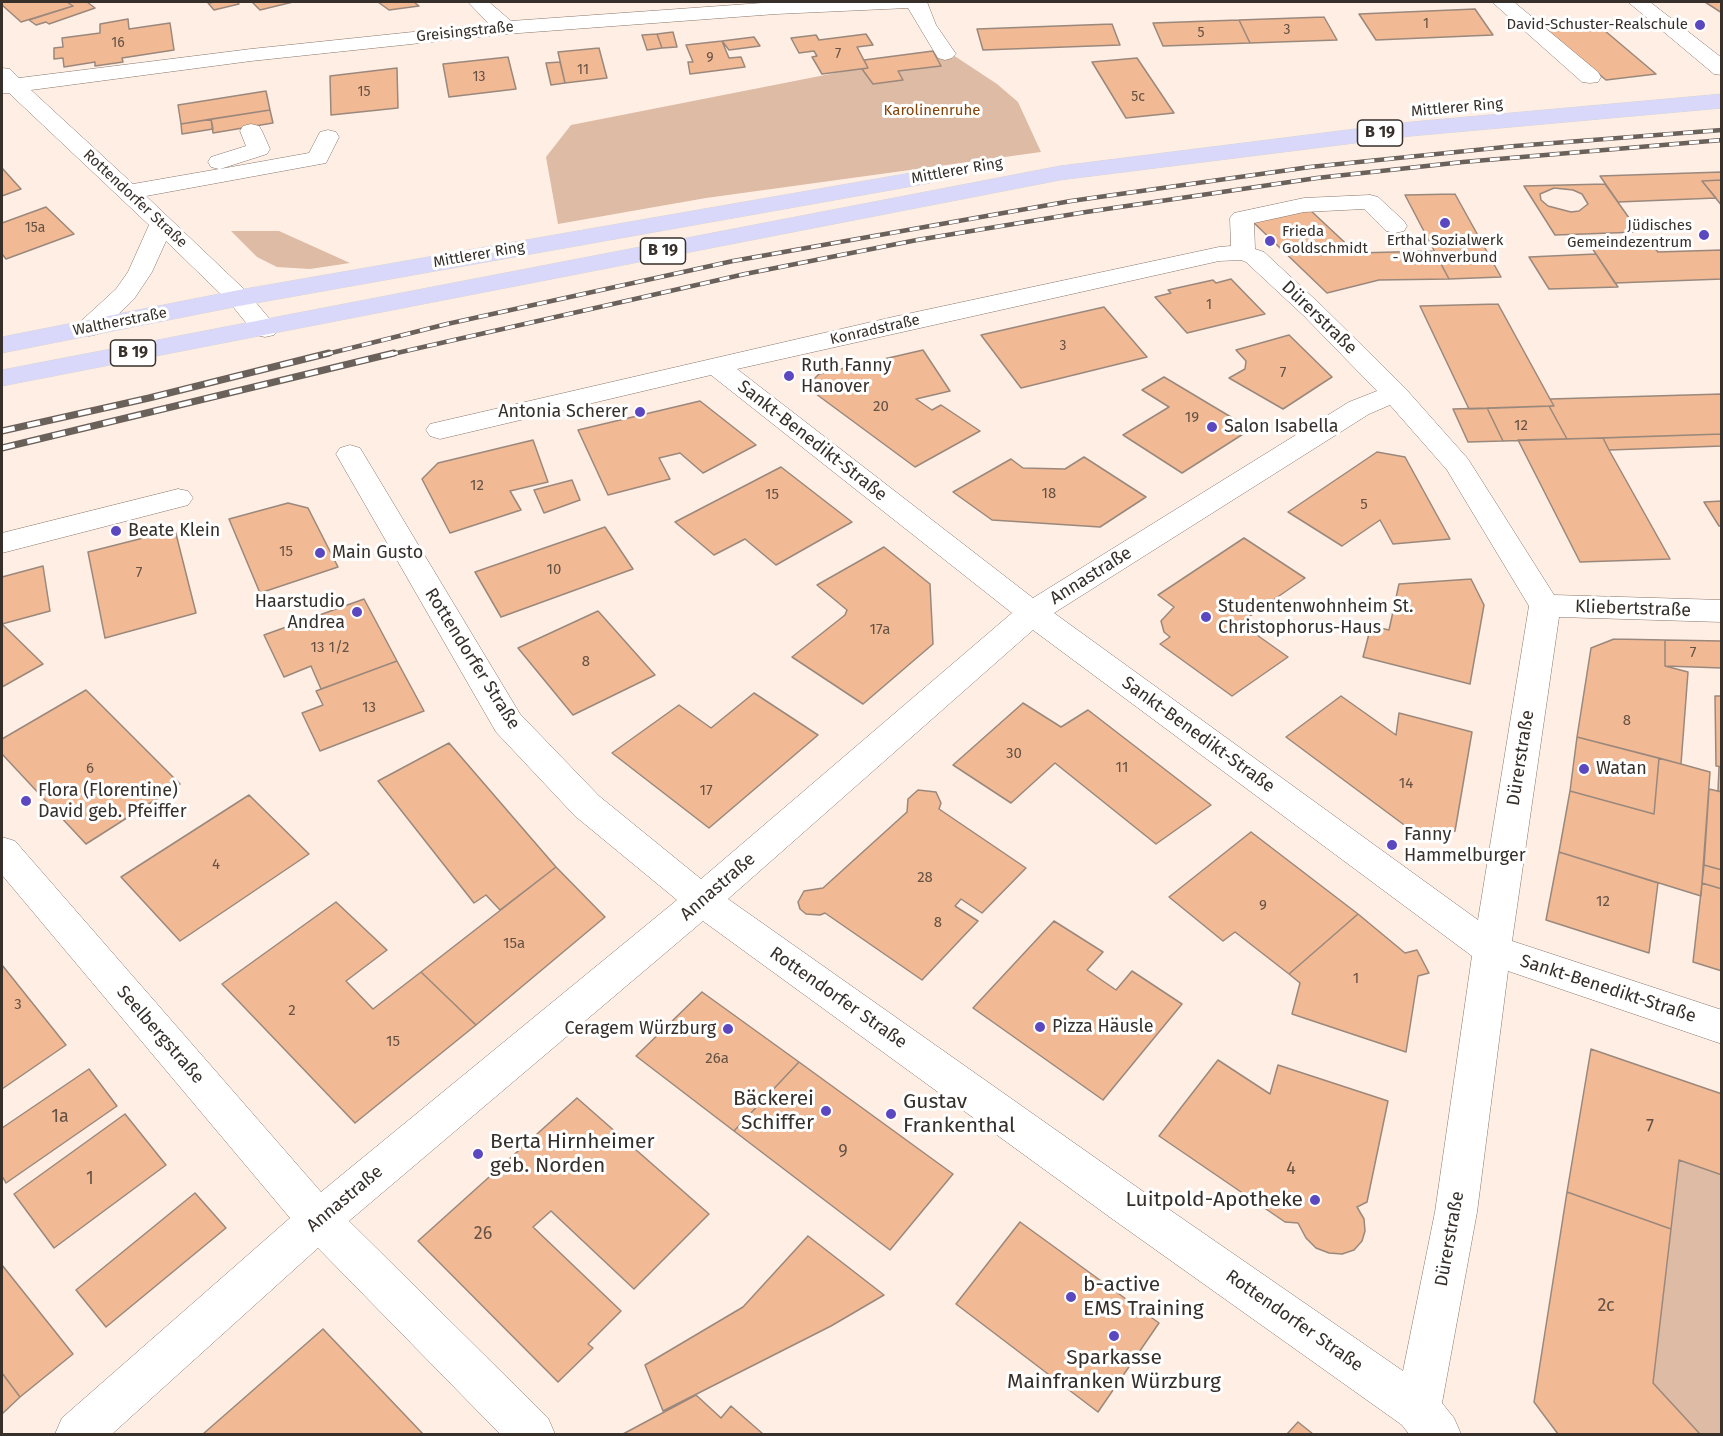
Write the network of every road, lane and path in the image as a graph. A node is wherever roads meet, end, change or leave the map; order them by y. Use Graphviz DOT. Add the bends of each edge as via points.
graph roads {
  1 [pos="478,2"];
  2 [pos="917,2"];
  3 [pos="1502,2"];
  4 [pos="1638,2"];
  5 [pos="507,28"];
  6 [pos="945,54"];
  7 [pos="1722,69"];
  8 [pos="1590,77"];
  9 [pos="6,82"];
  10 [pos="1722,83"];
  11 [pos="1711,102"];
  12 [pos="251,131"];
  13 [pos="328,137"];
  14 [pos="129,192"];
  15 [pos="161,225"];
  16 [pos="1395,226"];
  17 [pos="1243,253"];
  18 [pos="239,298"];
  19 [pos="89,328"];
  20 [pos="265,329"];
  21 [pos="2,345"];
  22 [pos="717,367"];
  23 [pos="2,378"];
  24 [pos="1395,394"];
  25 [pos="440,430"];
  26 [pos="350,454"];
  27 [pos="178,498"];
  28 [pos="2,543"];
  29 [pos="1545,606"];
  30 [pos="1722,611"];
  31 [pos="1032,613"];
  32 [pos="2,851"];
  33 [pos="702,900"];
  34 [pos="1492,950"];
  35 [pos="1722,1027"];
  36 [pos="319,1220"];
  37 [pos="1428,1422"];
  38 [pos="78,1434"];
  39 [pos="532,1434"];
  1 -- 5 [label="street"];
  2 -- 5 [label="street, Greisingstraße"];
  2 -- 6 [label="street"];
  3 -- 8 [label="street"];
  4 -- 7 [label="street"];
  5 -- 9 [label="street, Greisingstraße"];
  9 -- 14 [label="street, Rottendorfer Straße"];
  10 -- 18 [label="main road, Mittlerer Ring / B 19" via="1400,113 1051,155"];
  11 -- 20 [label="main road, Mittlerer Ring / B 19" via="1411,129 1060,173"];
  12 -- 14 [label="street" via="259,149"];
  13 -- 14 [label="street" via="318,158"];
  14 -- 15 [label="street, Rottendorfer Straße"];
  15 -- 18 [label="street, Rottendorfer Straße"];
  15 -- 19 [label="street" via="140,272 125,294"];
  16 -- 17 [label="street" via="1370,202 1304,205 1242,218"];
  17 -- 22 [label="street, Konradstraße" via="1219,254"];
  17 -- 24 [label="street, Dürerstraße" via="1255,258 1305,303"];
  18 -- 19 [label="main road, Waltherstraße / B 19"];
  18 -- 20 [label="street, Rottendorfer Straße"];
  19 -- 21 [label="main road, Waltherstraße / B 19"];
  20 -- 23 [label="main road, Waltherstraße / B 19"];
  22 -- 25 [label="street, Konradstraße"];
  22 -- 31 [label="street, Sankt-Benedikt-Straße"];
  24 -- 29 [label="street, Dürerstraße" via="1458,465"];
  24 -- 31 [label="street, Annastraße" via="1359,408"];
  26 -- 33 [label="street, Rottendorfer Straße" via="508,723 587,806"];
  27 -- 28 [label="street"];
  29 -- 30 [label="street, Kliebertstraße"];
  29 -- 34 [label="street, Dürerstraße"];
  31 -- 33 [label="street, Annastraße"];
  31 -- 34 [label="street, Sankt-Benedikt-Straße"];
  32 -- 36 [label="street, Seelbergstraße"];
  33 -- 36 [label="street, Annastraße"];
  33 -- 37 [label="street, Rottendorfer Straße"];
  34 -- 35 [label="street, Sankt-Benedikt-Straße"];
  34 -- 37 [label="street, Dürerstraße"];
  36 -- 38 [label="street, Annastraße"];
  36 -- 39 [label="street, Seelbergstraße"];
}
